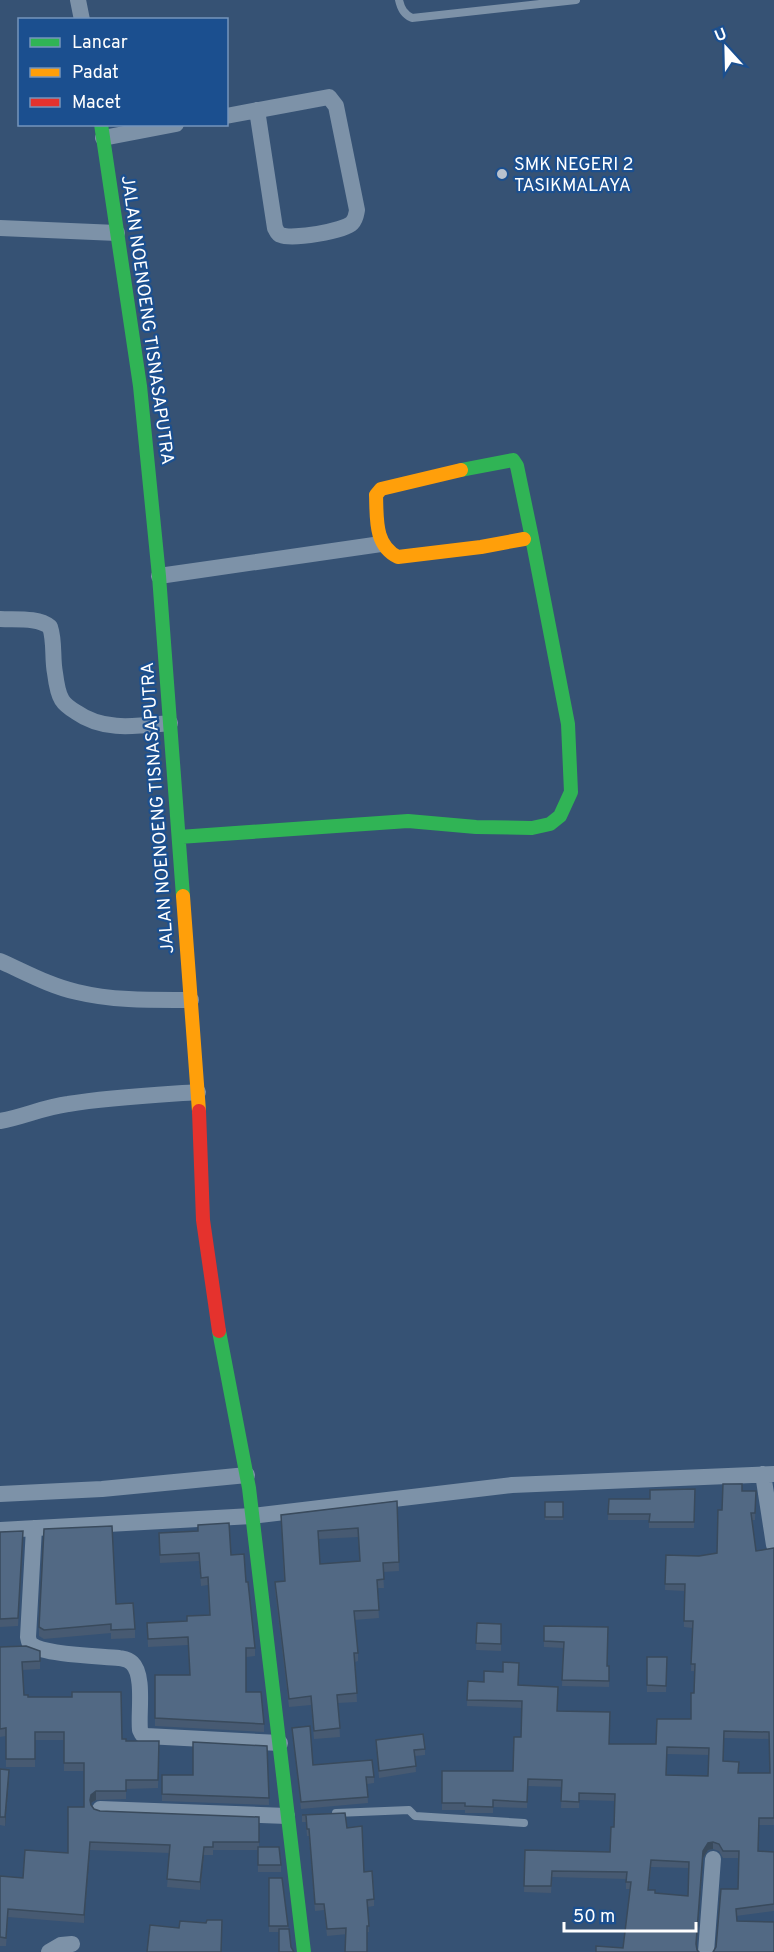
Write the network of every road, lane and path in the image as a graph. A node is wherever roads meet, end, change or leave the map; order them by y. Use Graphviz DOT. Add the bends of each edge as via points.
graph roads {
  1 [pos="78,0"];
  2 [pos="399,0"];
  3 [pos="576,0"];
  4 [pos="82,18"];
  5 [pos="257,110"];
  6 [pos="228,116"];
  7 [pos="155,126"];
  8 [pos="102,131"];
  9 [pos="0,228"];
  10 [pos="117,233"];
  11 [pos="532,538"];
  12 [pos="381,544"];
  13 [pos="159,576"];
  14 [pos="0,619"];
  15 [pos="170,723"];
  16 [pos="179,837"];
  17 [pos="0,961"];
  18 [pos="192,1000"];
  19 [pos="198,1092"];
  20 [pos="0,1122"];
  21 [pos="769,1474"];
  22 [pos="248,1482"];
  23 [pos="0,1494"];
  24 [pos="252,1510"];
  25 [pos="34,1528"];
  26 [pos="0,1530"];
  27 [pos="774,1545"];
  28 [pos="280,1743"];
  29 [pos="100,1809"];
  30 [pos="332,1814"];
  31 [pos="293,1815"];
  32 [pos="524,1823"];
  33 [pos="713,1859"];
  34 [pos="72,1944"];
  35 [pos="49,1952"];
  36 [pos="304,1952"];
  37 [pos="706,1952"];
  1 -- 4 [label="street"];
  2 -- 3 [label="lane" via="400,8 412,18"];
  5 -- 5 [label="street" via="277,232 292,237 340,230 353,223 357,210 332,100 329,97"];
  5 -- 6 [label="street"];
  7 -- 8 [label="street"];
  8 -- 10 [label="street, JALAN NOENOENG TISNASAPUTRA"];
  9 -- 10 [label="street"];
  10 -- 13 [label="street, JALAN NOENOENG TISNASAPUTRA" via="140,386"];
  11 -- 12 [label="street" via="398,557 387,553"];
  11 -- 12 [label="street" via="517,466 513,460 506,460 381,489 376,495"];
  11 -- 16 [label="street" via="568,724 571,792 560,816 550,824 532,828 408,821"];
  12 -- 13 [label="street"];
  13 -- 15 [label="street, JALAN NOENOENG TISNASAPUTRA"];
  14 -- 15 [label="street" via="46,623 50,627 61,700 87,720 130,727"];
  15 -- 16 [label="street, JALAN NOENOENG TISNASAPUTRA"];
  16 -- 18 [label="street, JALAN NOENOENG TISNASAPUTRA"];
  17 -- 18 [label="street" via="76,992 136,1000"];
  18 -- 19 [label="street, JALAN NOENOENG TISNASAPUTRA"];
  19 -- 20 [label="street" via="68,1104"];
  19 -- 22 [label="street, JALAN NOENOENG TISNASAPUTRA" via="203,1220 217,1320"];
  21 -- 24 [label="street" via="512,1485"];
  21 -- 27 [label="street"];
  22 -- 23 [label="street"];
  22 -- 24 [label="street, JALAN NOENOENG TISNASAPUTRA"];
  24 -- 25 [label="street"];
  24 -- 28 [label="street, JALAN NOENOENG TISNASAPUTRA"];
  25 -- 26 [label="street"];
  25 -- 28 [label="street" via="30,1644 52,1651 119,1658 134,1664 140,1730 146,1736"];
  28 -- 31 [label="street, JALAN NOENOENG TISNASAPUTRA"];
  29 -- 31 [label="street"];
  30 -- 32 [label="lane" via="409,1810 415,1816"];
  31 -- 36 [label="street, JALAN NOENOENG TISNASAPUTRA"];
  33 -- 37 [label="street"];
  34 -- 35 [label="street"];
}
